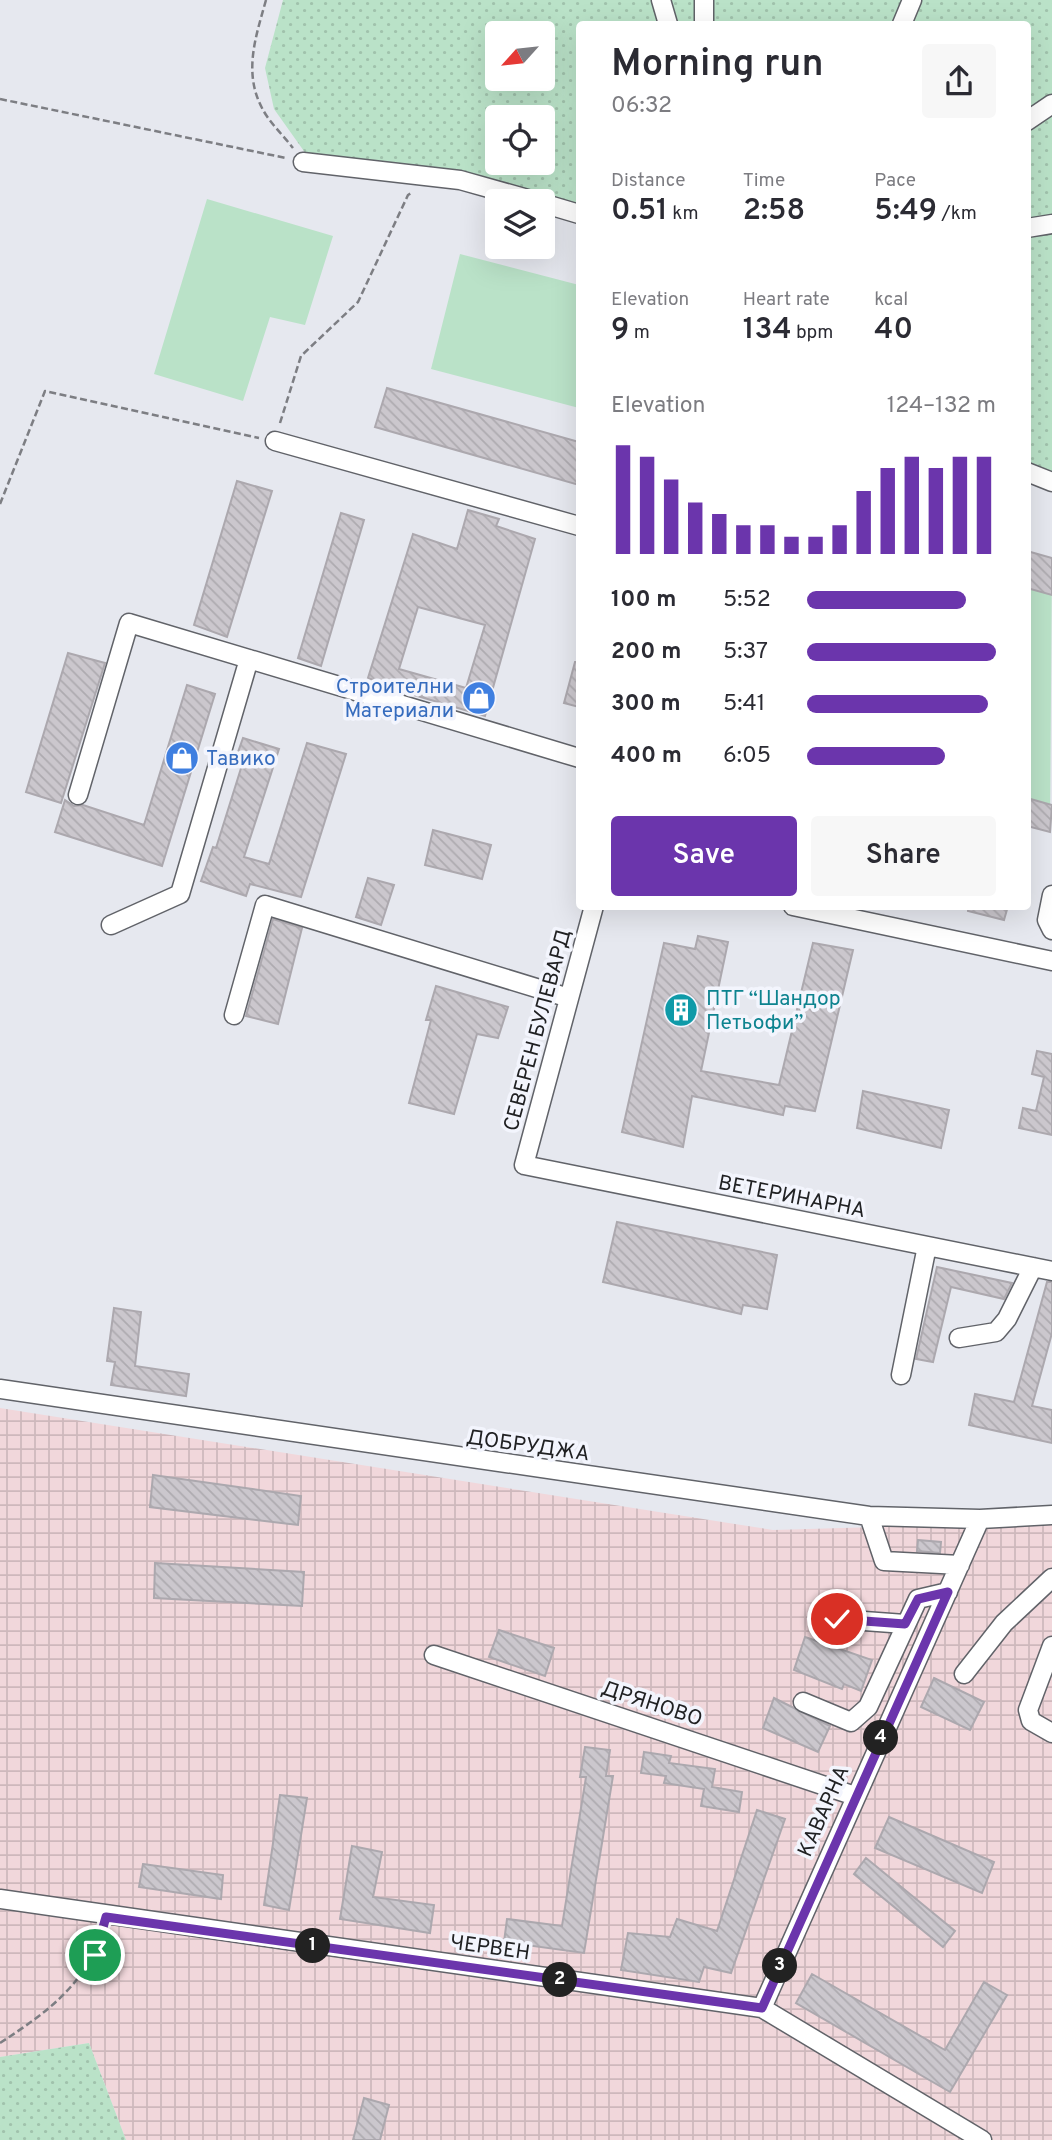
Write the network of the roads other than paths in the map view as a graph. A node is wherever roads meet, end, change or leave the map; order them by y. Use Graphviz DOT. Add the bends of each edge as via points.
graph roads {
  1 [pos="661,0"];
  2 [pos="704,0"];
  3 [pos="912,0"];
  4 [pos="667,21"];
  5 [pos="704,21"];
  6 [pos="903,21"];
  7 [pos="1052,104"];
  8 [pos="1031,118"];
  9 [pos="303,162"];
  10 [pos="492,189"];
  11 [pos="555,208"];
  12 [pos="576,213"];
  13 [pos="1052,224"];
  14 [pos="1031,227"];
  15 [pos="275,441"];
  16 [pos="1031,474"];
  17 [pos="1052,482"];
  18 [pos="576,525"];
  19 [pos="249,659"];
  20 [pos="576,757"];
  21 [pos="78,795"];
  22 [pos="1052,895"];
  23 [pos="593,910"];
  24 [pos="832,910"];
  25 [pos="111,925"];
  26 [pos="1052,930"];
  27 [pos="1052,961"];
  28 [pos="569,998"];
  29 [pos="234,1015"];
  30 [pos="524,1165"];
  31 [pos="927,1246"];
  32 [pos="1033,1267"];
  33 [pos="1052,1271"];
  34 [pos="959,1338"];
  35 [pos="901,1375"];
  36 [pos="0,1389"];
  37 [pos="1052,1515"];
  38 [pos="869,1517"];
  39 [pos="980,1518"];
  40 [pos="960,1565"];
  41 [pos="1052,1578"];
  42 [pos="948,1592"];
  43 [pos="837,1619"];
  44 [pos="905,1624"];
  45 [pos="1052,1646"];
  46 [pos="434,1655"];
  47 [pos="964,1674"];
  48 [pos="803,1702"];
  49 [pos="1052,1733"];
  50 [pos="855,1796"];
  51 [pos="0,1899"];
  52 [pos="762,2008"];
  53 [pos="982,2140"];
  1 -- 4 [label="street"];
  2 -- 5 [label="street"];
  3 -- 6 [label="street"];
  7 -- 8 [label="street"];
  9 -- 10 [label="street" via="460,180"];
  11 -- 12 [label="street"];
  13 -- 14 [label="street"];
  15 -- 18 [label="street"];
  16 -- 17 [label="street"];
  19 -- 20 [label="street"];
  19 -- 21 [label="street" via="129,623"];
  19 -- 25 [label="street" via="180,894"];
  22 -- 26 [label="street" via="1048,920"];
  23 -- 28 [label="street, СЕВЕРЕН БУЛЕВАРД"];
  24 -- 27 [label="street"];
  28 -- 29 [label="street" via="265,905"];
  28 -- 30 [label="street, СЕВЕРЕН БУЛЕВАРД"];
  30 -- 31 [label="street, ВЕТЕРИНАРНА"];
  31 -- 32 [label="street, ВЕТЕРИНАРНА"];
  31 -- 35 [label="street"];
  32 -- 33 [label="street, ВЕТЕРИНАРНА"];
  32 -- 34 [label="street" via="996,1332"];
  36 -- 38 [label="street, ДОБРУДЖА"];
  37 -- 39 [label="street, ДОБРУДЖА"];
  38 -- 39 [label="street, ДОБРУДЖА"];
  38 -- 40 [label="street" via="884,1561"];
  39 -- 40 [label="street, КАВАРНА"];
  40 -- 42 [label="street, КАВАРНА"];
  41 -- 47 [label="street" via="1004,1623"];
  42 -- 44 [label="street" via="918,1599"];
  42 -- 50 [label="street, КАВАРНА"];
  43 -- 44 [label="street"];
  44 -- 48 [label="street" via="868,1707 859,1717 851,1722"];
  45 -- 49 [label="street" via="1028,1710 1031,1721"];
  46 -- 50 [label="street, ДРЯНОВО"];
  50 -- 52 [label="street, КАВАРНА"];
  51 -- 52 [label="street, ЧЕРВЕН"];
  52 -- 53 [label="street, ЧЕРВЕН"];
}
